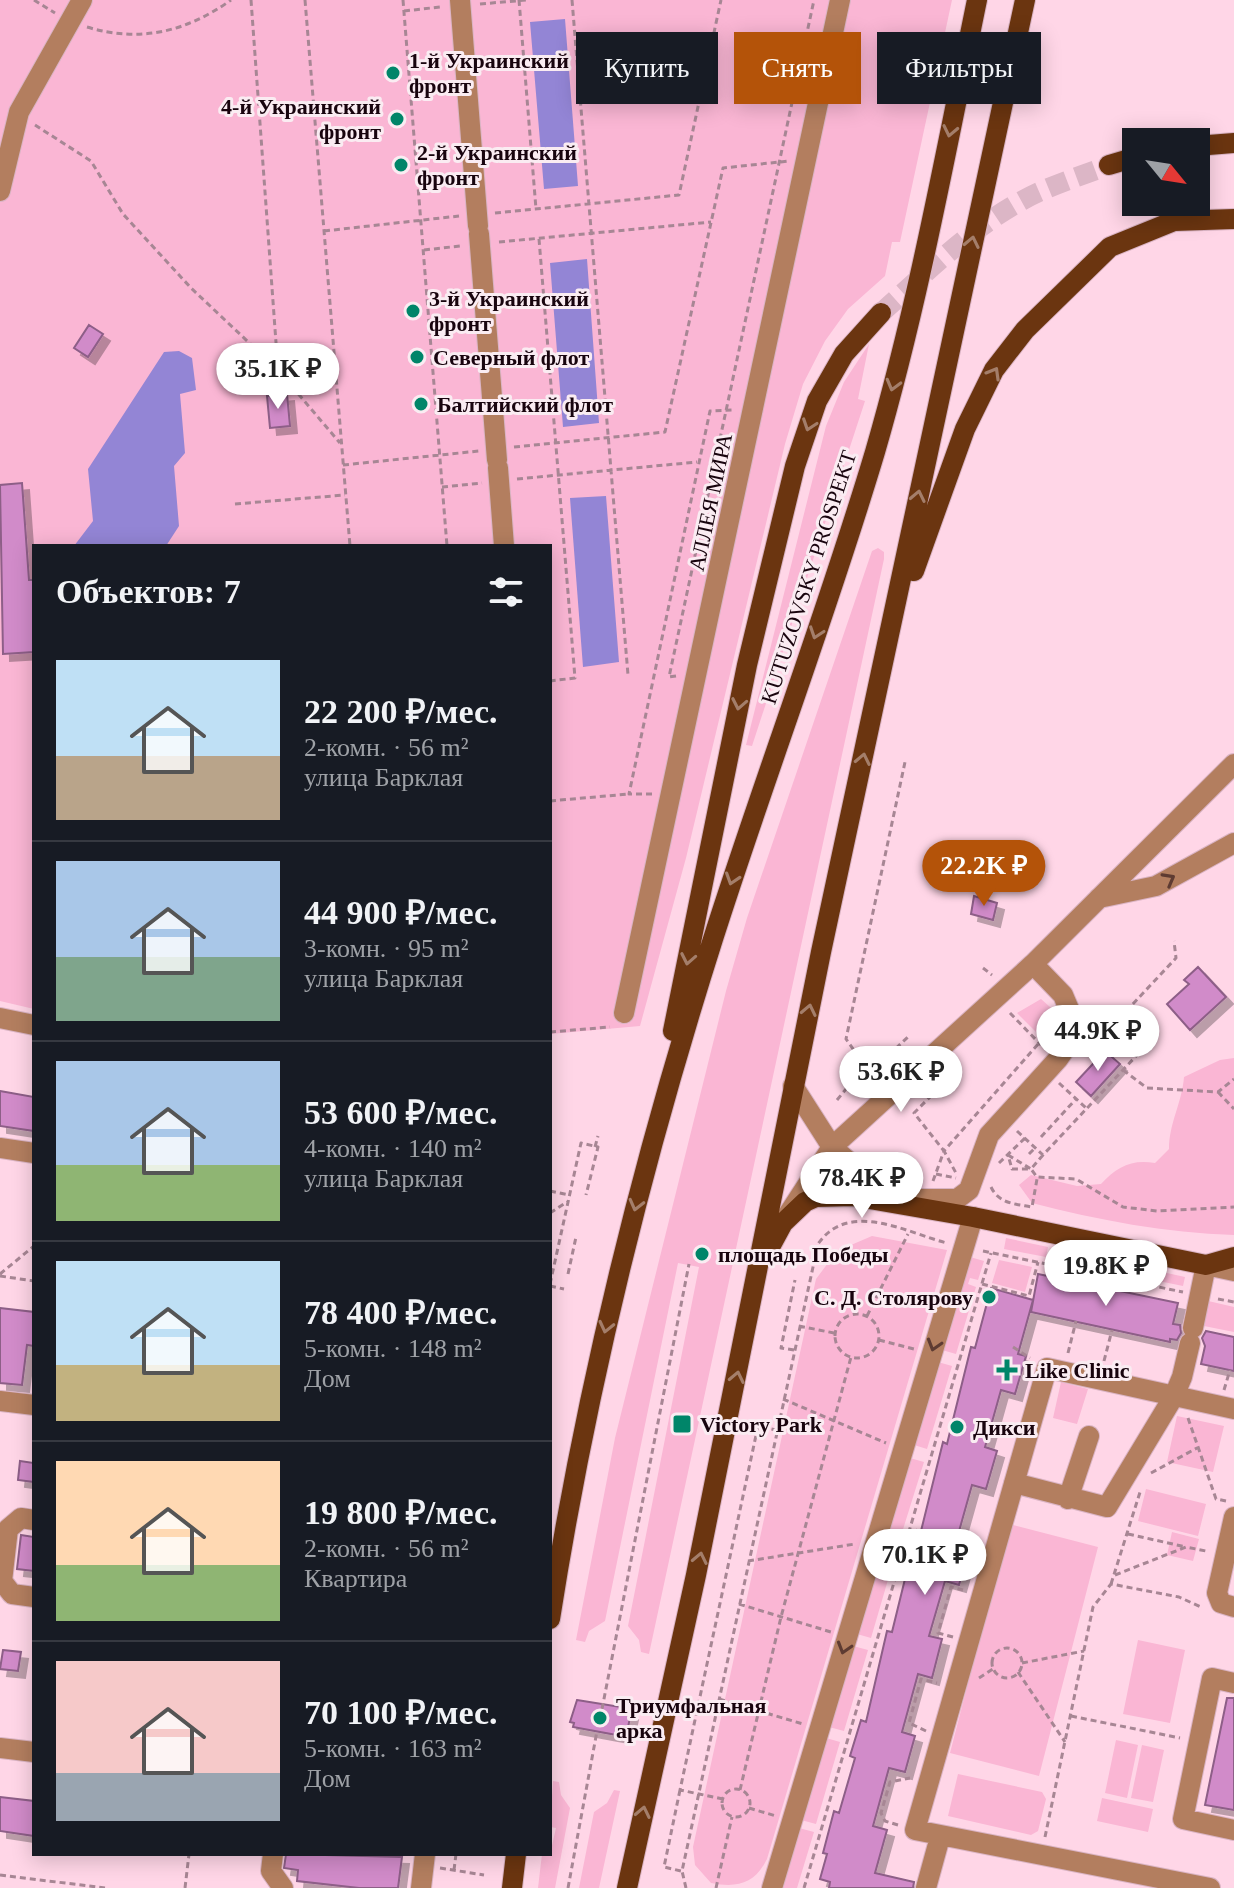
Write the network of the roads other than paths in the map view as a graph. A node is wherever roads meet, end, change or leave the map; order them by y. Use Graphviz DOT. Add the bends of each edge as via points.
graph roads {
  1 [pos="82,0"];
  2 [pos="460,0"];
  3 [pos="840,0"];
  4 [pos="977,0"];
  5 [pos="1025,0"];
  6 [pos="1234,143"];
  7 [pos="1210,145"];
  8 [pos="1122,161"];
  9 [pos="1109,165"];
  10 [pos="0,191"];
  11 [pos="1234,219"];
  12 [pos="881,313"];
  13 [pos="504,544"];
  14 [pos="879,682"];
  15 [pos="1234,764"];
  16 [pos="1234,843"];
  17 [pos="1099,898"];
  18 [pos="1033,964"];
  19 [pos="0,1018"];
  20 [pos="623,1019"];
  21 [pos="32,1025"];
  22 [pos="793,1086"];
  23 [pos="832,1147"];
  24 [pos="0,1148"];
  25 [pos="32,1153"];
  26 [pos="648,1159"];
  27 [pos="975,1186"];
  28 [pos="973,1217"];
  29 [pos="1003,1222"];
  30 [pos="783,1223"];
  31 [pos="1234,1257"];
  32 [pos="1206,1265"];
  33 [pos="1234,1271"];
  34 [pos="758,1275"];
  35 [pos="1178,1397"];
  36 [pos="0,1401"];
  37 [pos="32,1405"];
  38 [pos="1234,1409"];
  39 [pos="1089,1436"];
  40 [pos="1014,1483"];
  41 [pos="1068,1499"];
  42 [pos="1234,1517"];
  43 [pos="32,1520"];
  44 [pos="32,1597"];
  45 [pos="1234,1607"];
  46 [pos="552,1608"];
  47 [pos="1234,1683"];
  48 [pos="0,1748"];
  49 [pos="32,1752"];
  50 [pos="1234,1830"];
  51 [pos="940,1837"];
  52 [pos="273,1856"];
  53 [pos="516,1856"];
  54 [pos="430,1860"];
  55 [pos="1175,1885"];
  56 [pos="283,1888"];
  57 [pos="421,1888"];
  58 [pos="512,1888"];
  59 [pos="627,1888"];
  60 [pos="772,1888"];
  61 [pos="926,1888"];
  62 [pos="1210,1888"];
  1 -- 10 [label="street" via="19,112"];
  2 -- 13 [label="street"];
  3 -- 20 [label="street, АЛЛЕЯ МИРА"];
  4 -- 26 [label="main road, KUTUZOVSKY PROSPEKT, one-way" via="922,263 876,448 711,944"];
  14 -- 5 [label="main road, one-way"];
  6 -- 7 [label="main road"];
  8 -- 9 [label="main road"];
  14 -- 11 [label="main road, one-way" via="965,429 1002,360 1045,309 1110,247 1174,221"];
  12 -- 26 [label="main road, one-way" via="844,354 817,401 795,466 747,665"];
  22 -- 14 [label="main road, one-way"];
  15 -- 17 [label="street"];
  17 -- 16 [label="street, one-way" via="1156,886"];
  17 -- 18 [label="street"];
  18 -- 23 [label="street"];
  18 -- 27 [label="street" via="1063,995 1071,1014 1071,1040 989,1135"];
  19 -- 21 [label="street"];
  22 -- 23 [label="street"];
  22 -- 34 [label="main road"];
  23 -- 27 [label="street" via="876,1185 897,1194 944,1201"];
  23 -- 30 [label="street"];
  24 -- 25 [label="street"];
  26 -- 46 [label="main road, one-way" via="584,1424"];
  27 -- 29 [label="street" via="988,1212"];
  28 -- 29 [label="main road"];
  28 -- 30 [label="main road" via="833,1195 805,1202"];
  28 -- 60 [label="street, one-way"];
  29 -- 32 [label="main road"];
  30 -- 34 [label="main road"];
  31 -- 32 [label="main road"];
  32 -- 33 [label="street"];
  32 -- 35 [label="street"];
  59 -- 34 [label="main road, one-way"];
  35 -- 38 [label="street"];
  35 -- 40 [label="street" via="1047,1368"];
  35 -- 41 [label="street" via="1107,1507"];
  36 -- 37 [label="street"];
  39 -- 41 [label="street"];
  40 -- 41 [label="street"];
  40 -- 51 [label="street" via="915,1830"];
  42 -- 45 [label="street" via="1217,1593 1221,1603"];
  43 -- 44 [label="street" via="21,1518 8,1529 2,1581 12,1594"];
  47 -- 50 [label="street" via="1212,1678 1183,1819"];
  48 -- 49 [label="street"];
  51 -- 55 [label="street"];
  51 -- 61 [label="street"];
  52 -- 56 [label="street" via="271,1871"];
  53 -- 58 [label="main road"];
  54 -- 57 [label="street"];
  55 -- 62 [label="street"];
}
